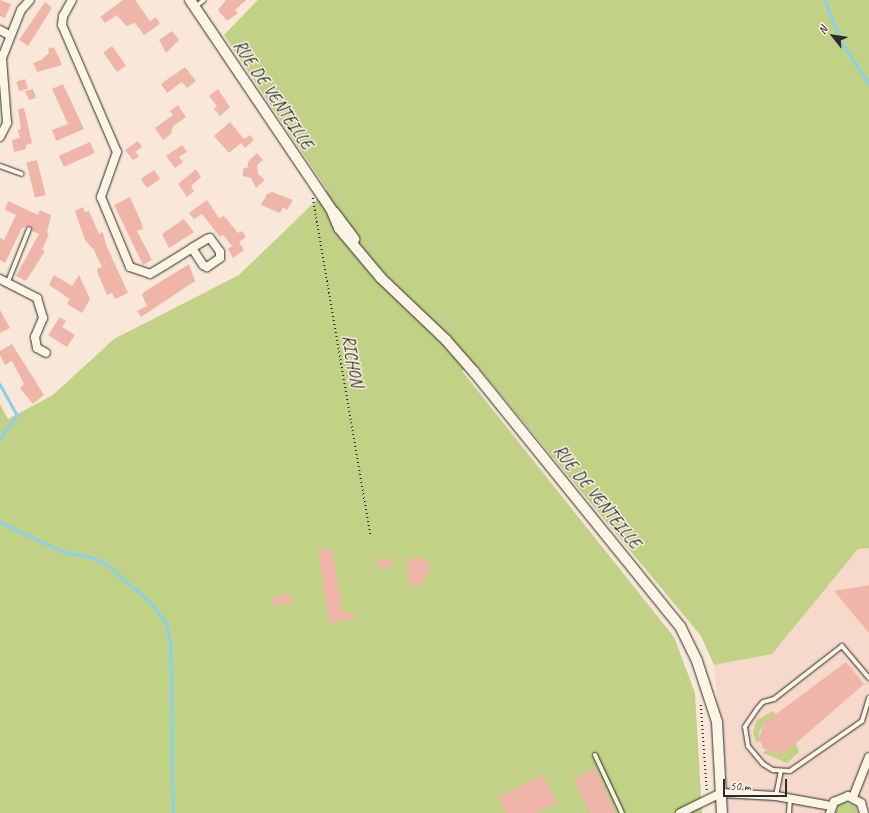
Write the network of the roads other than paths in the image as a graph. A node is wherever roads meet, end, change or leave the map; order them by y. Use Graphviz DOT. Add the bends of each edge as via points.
graph roads {
  1 [pos="30,0"];
  2 [pos="72,0"];
  3 [pos="204,0"];
  4 [pos="192,4"];
  5 [pos="0,30"];
  6 [pos="9,35"];
  7 [pos="0,137"];
  8 [pos="0,166"];
  9 [pos="22,174"];
  10 [pos="29,229"];
  11 [pos="192,248"];
  12 [pos="3,282"];
  13 [pos="46,353"];
  14 [pos="869,678"];
  15 [pos="869,698"];
  16 [pos="595,755"];
  17 [pos="868,759"];
  18 [pos="781,771"];
  19 [pos="721,793"];
  20 [pos="776,796"];
  21 [pos="853,797"];
  22 [pos="790,799"];
  23 [pos="831,810"];
  24 [pos="622,813"];
  25 [pos="680,813"];
  26 [pos="722,813"];
  27 [pos="789,813"];
  28 [pos="864,813"];
  1 -- 6 [label="street" via="21,10"];
  2 -- 11 [label="street" via="63,16 62,25 117,152 101,197 130,266 150,274"];
  3 -- 4 [label="lane"];
  4 -- 19 [label="street, RUE DE VENTEILLE" via="381,278 446,340 474,372 680,626 712,700 717,722"];
  5 -- 6 [label="street"];
  6 -- 7 [label="street" via="2,58 7,123"];
  8 -- 9 [label="lane"];
  10 -- 12 [label="lane"];
  12 -- 13 [label="street" via="37,298 43,318 35,337 37,348"];
  14 -- 18 [label="lane" via="842,646 774,699 763,702 745,727 748,746 763,764"];
  15 -- 18 [label="lane" via="862,721 790,771"];
  16 -- 24 [label="lane"];
  17 -- 21 [label="street"];
  18 -- 20 [label="lane"];
  19 -- 20 [label="street"];
  19 -- 25 [label="street"];
  19 -- 26 [label="street, RUE DE VENTEILLE"];
  20 -- 22 [label="street"];
  21 -- 23 [label="street" via="843,797"];
  21 -- 28 [label="street" via="861,803"];
  22 -- 23 [label="street"];
  22 -- 27 [label="lane"];
}
